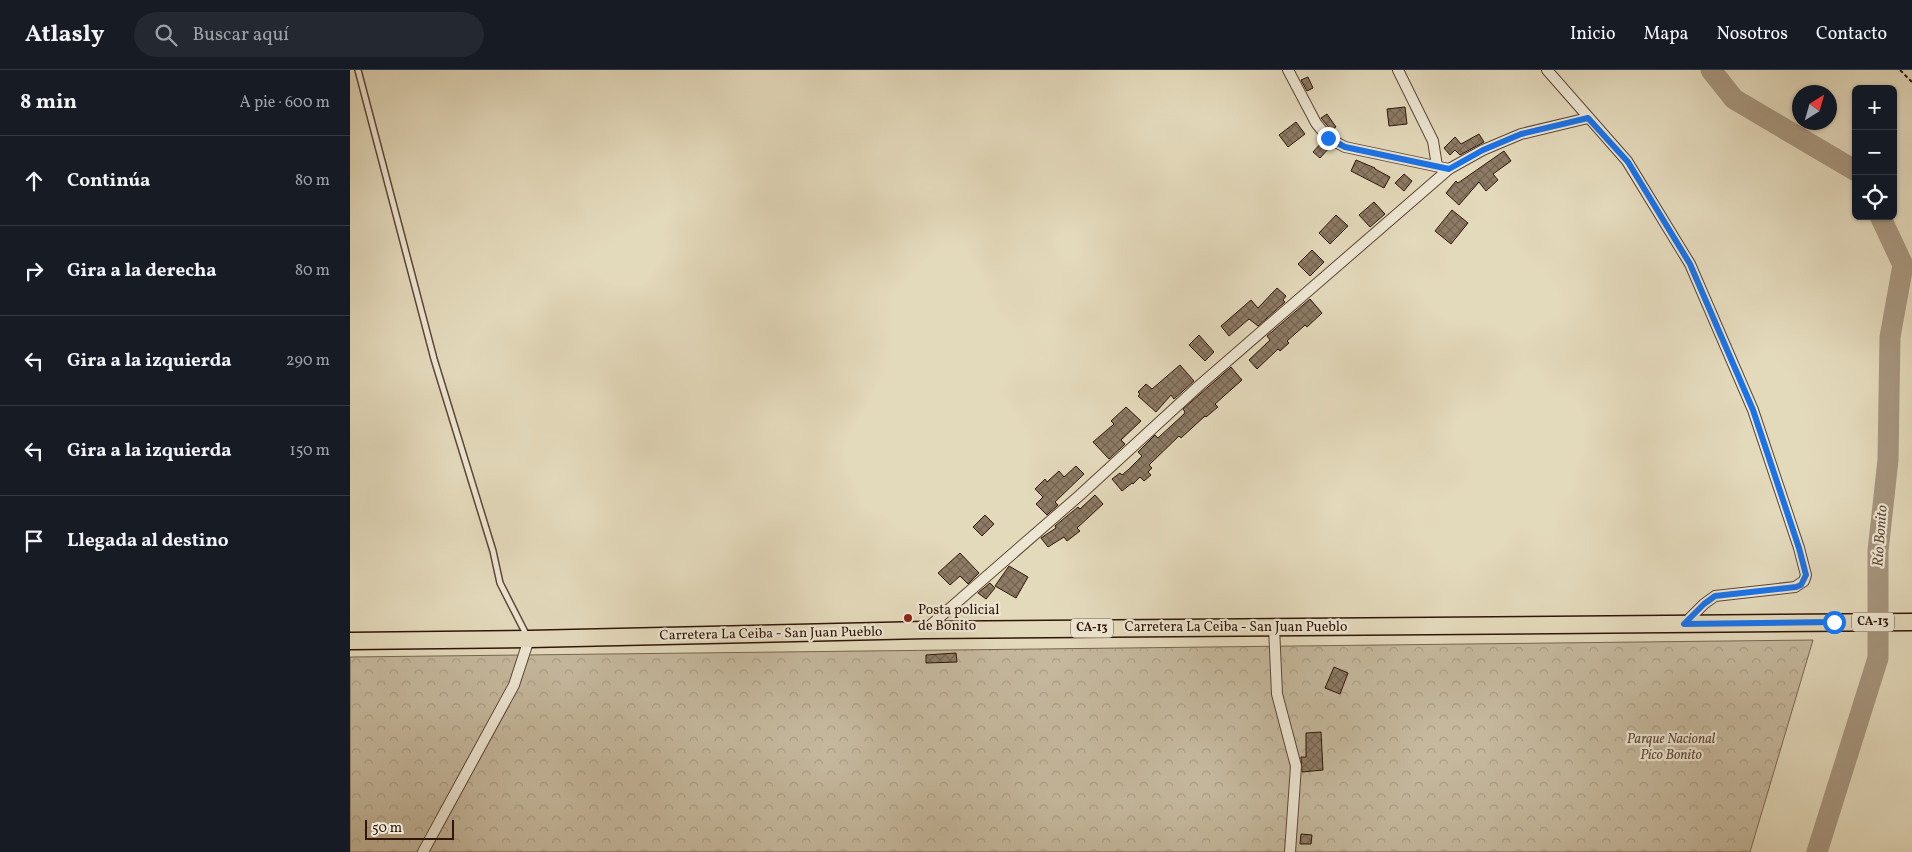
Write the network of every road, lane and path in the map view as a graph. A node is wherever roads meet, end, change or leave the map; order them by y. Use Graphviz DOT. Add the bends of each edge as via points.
graph roads {
  1 [pos="358,70"];
  2 [pos="1288,70"];
  3 [pos="1398,70"];
  4 [pos="1547,70"];
  5 [pos="1900,70"];
  6 [pos="1912,82"];
  7 [pos="1588,118"];
  8 [pos="1437,166"];
  9 [pos="1449,169"];
  10 [pos="1912,622"];
  11 [pos="1684,624"];
  12 [pos="1274,628"];
  13 [pos="925,630"];
  14 [pos="529,639"];
  15 [pos="350,641"];
  16 [pos="423,852"];
  17 [pos="1290,852"];
  1 -- 14 [label="lane" via="434,359 493,551 500,584"];
  2 -- 8 [label="street" via="1316,123 1328,138 1345,147"];
  3 -- 8 [label="street" via="1432,141"];
  4 -- 7 [label="street"];
  5 -- 6 [label="path"];
  7 -- 9 [label="street" via="1521,134"];
  7 -- 11 [label="street" via="1628,162 1690,264 1753,410 1806,575 1801,585 1796,587 1715,596"];
  8 -- 9 [label="street"];
  9 -- 13 [label="street"];
  10 -- 11 [label="main road, Carretera La Ceiba - San Juan Pueblo / CA-13"];
  11 -- 12 [label="main road, Carretera La Ceiba - San Juan Pueblo / CA-13"];
  12 -- 13 [label="main road, Carretera La Ceiba - San Juan Pueblo / CA-13"];
  12 -- 17 [label="street" via="1277,694 1296,766"];
  13 -- 14 [label="main road, Carretera La Ceiba - San Juan Pueblo / CA-13"];
  14 -- 15 [label="main road, Carretera La Ceiba - San Juan Pueblo / CA-13"];
  14 -- 16 [label="street" via="514,685"];
}
